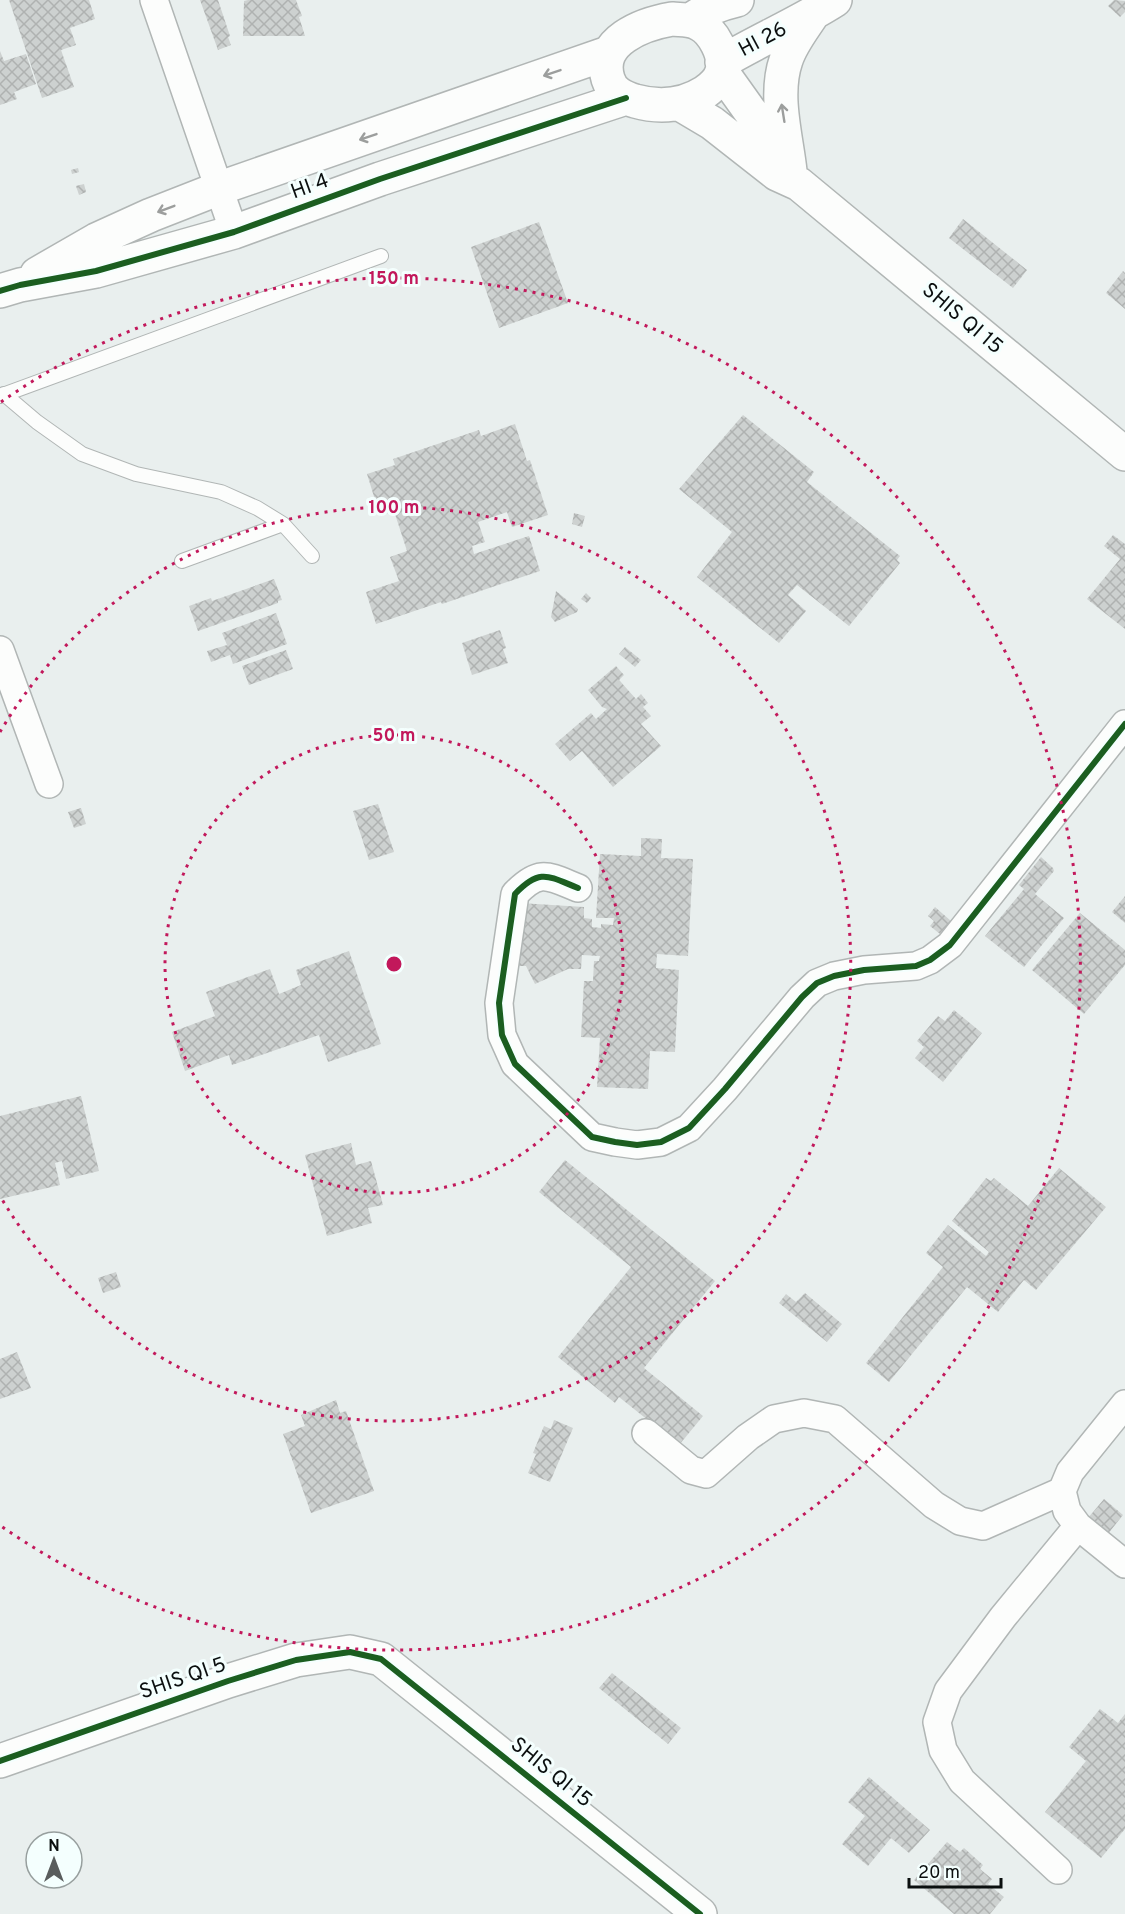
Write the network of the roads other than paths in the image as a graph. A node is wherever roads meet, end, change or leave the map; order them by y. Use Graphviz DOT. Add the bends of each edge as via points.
graph roads {
  1 [pos="154,0"];
  2 [pos="738,0"];
  3 [pos="824,7"];
  4 [pos="691,20"];
  5 [pos="608,53"];
  6 [pos="722,67"];
  7 [pos="626,98"];
  8 [pos="680,104"];
  9 [pos="795,178"];
  10 [pos="220,188"];
  11 [pos="234,232"];
  12 [pos="381,256"];
  13 [pos="10,288"];
  14 [pos="2,395"];
  15 [pos="1125,454"];
  16 [pos="283,524"];
  17 [pos="312,556"];
  18 [pos="183,561"];
  19 [pos="0,650"];
  20 [pos="1125,724"];
  21 [pos="49,784"];
  22 [pos="578,888"];
  23 [pos="1125,1404"];
  24 [pos="646,1433"];
  25 [pos="1062,1491"];
  26 [pos="1078,1526"];
  27 [pos="1125,1564"];
  28 [pos="381,1659"];
  29 [pos="0,1761"];
  30 [pos="1058,1870"];
  31 [pos="700,1914"];
  1 -- 10 [label="street"];
  2 -- 4 [label="street" via="720,4"];
  3 -- 6 [label="street, HI 26" via="750,45"];
  9 -- 3 [label="street, one-way" via="780,99 782,81 786,59"];
  4 -- 5 [label="street" via="651,22 620,40"];
  4 -- 6 [label="street" via="709,32 719,50"];
  5 -- 7 [label="street" via="606,73 610,86"];
  5 -- 10 [label="street, HI 4, one-way"];
  6 -- 8 [label="street" via="714,86"];
  6 -- 9 [label="street, SHIS QI 15"];
  7 -- 8 [label="street" via="653,105"];
  7 -- 11 [label="street, HI 4"];
  8 -- 9 [label="street, SHIS QI 15" via="712,123 777,174"];
  9 -- 15 [label="street, SHIS QI 15"];
  10 -- 11 [label="street"];
  10 -- 13 [label="street, HI 4, one-way" via="96,240"];
  11 -- 13 [label="street, HI 4" via="96,271"];
  12 -- 14 [label="lane"];
  14 -- 16 [label="lane" via="82,454 136,474 221,492"];
  16 -- 17 [label="lane"];
  16 -- 18 [label="lane"];
  19 -- 21 [label="street"];
  20 -- 22 [label="street" via="950,945 916,966 864,970 817,983 689,1128 661,1142 637,1145 592,1137 515,1064 502,1035 499,1003 515,894 539,876"];
  23 -- 25 [label="street" via="1070,1472"];
  24 -- 25 [label="street" via="691,1470 706,1474 774,1419 804,1413 835,1419 934,1505 960,1521 983,1526"];
  25 -- 26 [label="street" via="1067,1511"];
  26 -- 27 [label="street"];
  26 -- 30 [label="street" via="948,1691 937,1722 943,1750 962,1781"];
  28 -- 29 [label="street, SHIS QI 5" via="350,1652 296,1660"];
  28 -- 31 [label="street, SHIS QI 15"];
}
